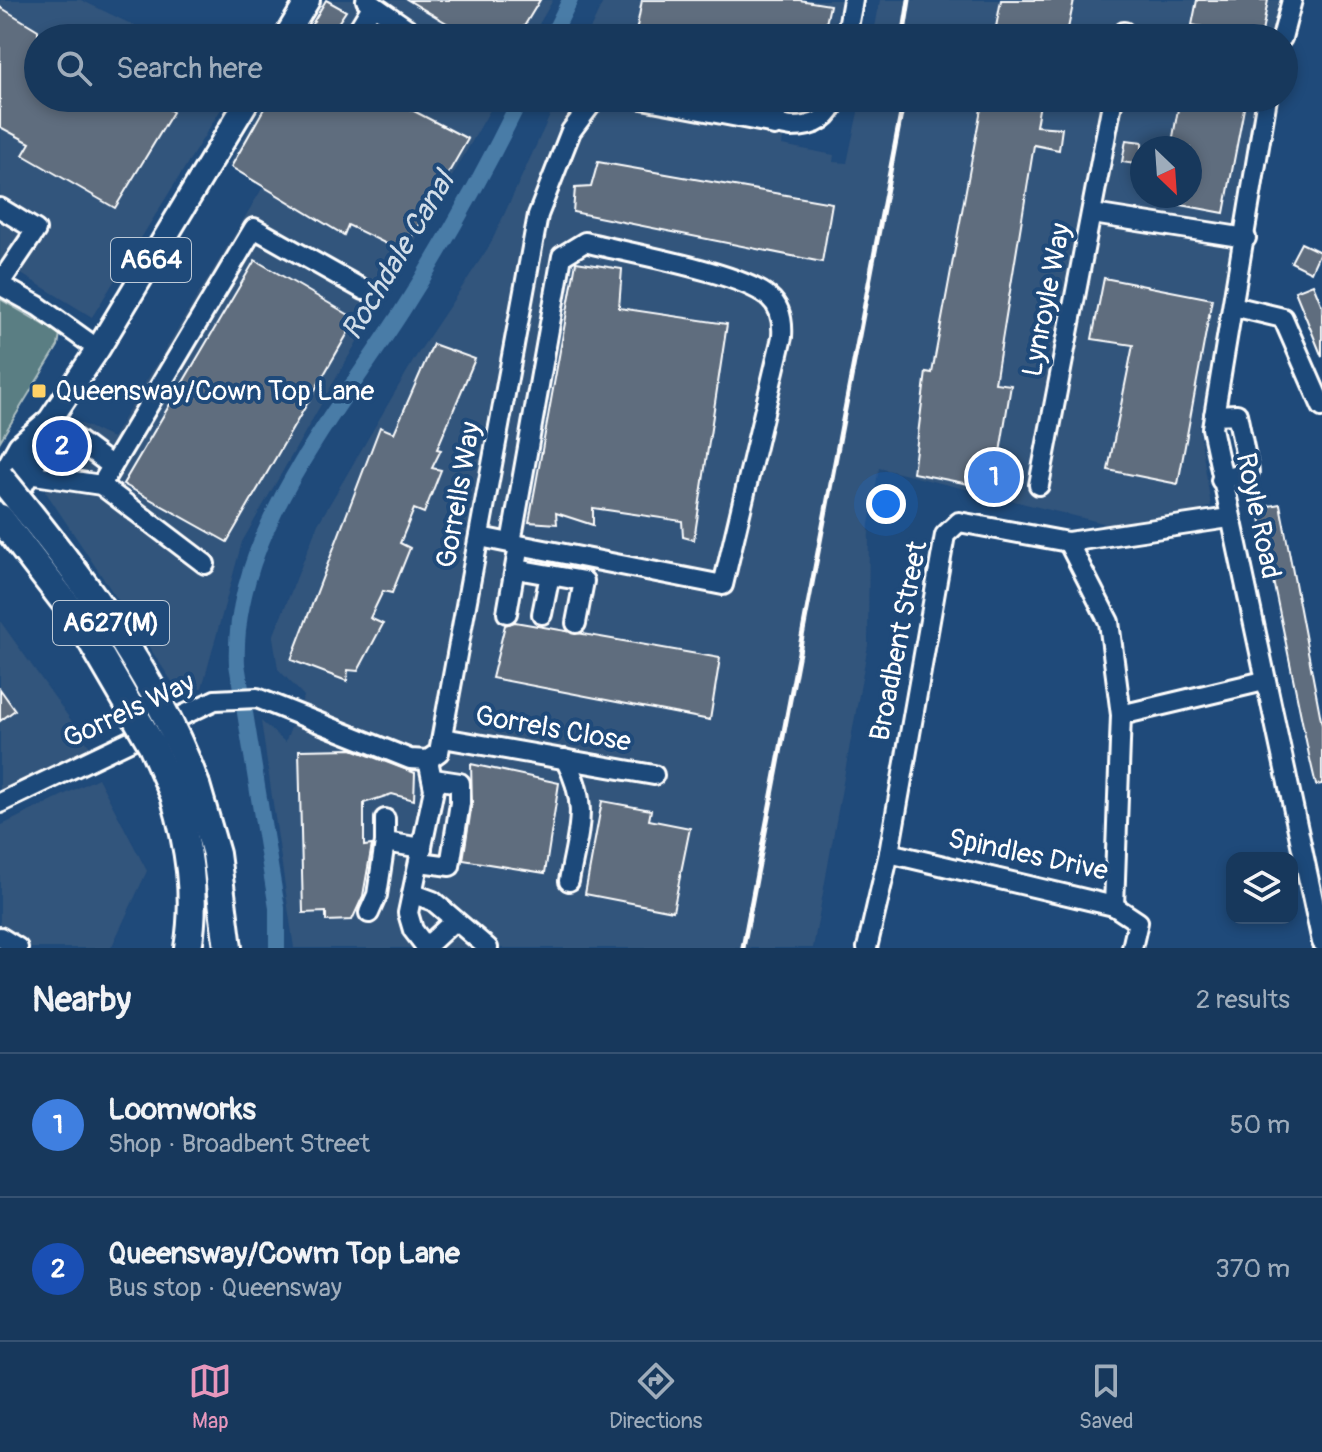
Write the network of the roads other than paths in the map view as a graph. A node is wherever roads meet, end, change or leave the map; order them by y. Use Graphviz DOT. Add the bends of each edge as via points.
graph roads {
  1 [pos="308,0"];
  2 [pos="853,0"];
  3 [pos="1292,0"];
  4 [pos="369,2"];
  5 [pos="293,24"];
  6 [pos="359,24"];
  7 [pos="401,24"];
  8 [pos="849,24"];
  9 [pos="1286,24"];
  10 [pos="241,112"];
  11 [pos="585,112"];
  12 [pos="723,112"];
  13 [pos="776,112"];
  14 [pos="830,112"];
  15 [pos="1111,112"];
  16 [pos="1265,112"];
  17 [pos="774,126"];
  18 [pos="0,208"];
  19 [pos="1093,214"];
  20 [pos="1246,238"];
  21 [pos="0,284"];
  22 [pos="364,290"];
  23 [pos="1233,306"];
  24 [pos="98,349"];
  25 [pos="1322,407"];
  26 [pos="1214,415"];
  27 [pos="50,420"];
  28 [pos="112,466"];
  29 [pos="28,474"];
  30 [pos="0,480"];
  31 [pos="1221,480"];
  32 [pos="101,485"];
  33 [pos="1039,485"];
  34 [pos="1229,518"];
  35 [pos="0,520"];
  36 [pos="480,537"];
  37 [pos="1068,542"];
  38 [pos="515,544"];
  39 [pos="205,564"];
  40 [pos="516,569"];
  41 [pos="550,575"];
  42 [pos="507,613"];
  43 [pos="542,614"];
  44 [pos="576,623"];
  45 [pos="1264,681"];
  46 [pos="1121,715"];
  47 [pos="443,738"];
  48 [pos="565,759"];
  49 [pos="428,760"];
  50 [pos="654,775"];
  51 [pos="434,779"];
  52 [pos="185,790"];
  53 [pos="0,803"];
  54 [pos="385,819"];
  55 [pos="385,842"];
  56 [pos="889,853"];
  57 [pos="421,855"];
  58 [pos="569,881"];
  59 [pos="414,894"];
  60 [pos="1114,906"];
  61 [pos="223,910"];
  62 [pos="369,913"];
  63 [pos="454,921"];
  64 [pos="0,937"];
  65 [pos="1322,942"];
  66 [pos="426,947"];
  67 [pos="18,948"];
  68 [pos="188,948"];
  69 [pos="218,948"];
  70 [pos="228,948"];
  71 [pos="488,948"];
  72 [pos="867,948"];
  73 [pos="1132,948"];
  1 -- 5 [label="main road"];
  2 -- 8 [label="street"];
  3 -- 9 [label="street"];
  4 -- 6 [label="street"];
  4 -- 7 [label="street"];
  10 -- 24 [label="main road, A664"];
  11 -- 36 [label="street, Gorrells Way" via="571,131 538,215"];
  12 -- 17 [label="street"];
  13 -- 17 [label="street"];
  14 -- 17 [label="street" via="802,127"];
  15 -- 19 [label="street, Lynroyle Way"];
  16 -- 20 [label="street, Royle Road"];
  18 -- 21 [label="street" via="36,230"];
  19 -- 20 [label="street, Lynroyle Way"];
  19 -- 33 [label="street, Lynroyle Way"];
  20 -- 23 [label="street, Royle Road"];
  21 -- 24 [label="street"];
  22 -- 28 [label="street" via="254,228"];
  23 -- 25 [label="street" via="1283,318"];
  23 -- 26 [label="street, Royle Road"];
  24 -- 27 [label="main road, A664"];
  26 -- 31 [label="street, Royle Road"];
  26 -- 31 [label="street" via="1237,414 1249,472"];
  27 -- 28 [label="street"];
  27 -- 29 [label="main road, A664"];
  27 -- 30 [label="main road, A664" via="20,446"];
  28 -- 32 [label="street"];
  29 -- 32 [label="street"];
  29 -- 35 [label="main road, A664"];
  30 -- 52 [label="highway, A627(M), bridge" via="110,621 182,746"];
  31 -- 34 [label="street, Royle Road"];
  32 -- 39 [label="street"];
  34 -- 37 [label="street, Broadbent Street"];
  34 -- 45 [label="street, Royle Road"];
  35 -- 52 [label="highway, A627(M), bridge" via="81,623 152,745"];
  36 -- 38 [label="street"];
  36 -- 47 [label="street, Gorrells Way"];
  37 -- 46 [label="street, Spindles Drive" via="1109,622"];
  37 -- 56 [label="street, Broadbent Street" via="959,522 945,535"];
  38 -- 38 [label="street" via="562,256 585,242 746,282 772,299 783,320 782,337 723,585"];
  38 -- 40 [label="street"];
  40 -- 41 [label="street"];
  40 -- 42 [label="street"];
  41 -- 43 [label="street"];
  41 -- 44 [label="street" via="584,581"];
  45 -- 46 [label="street"];
  45 -- 65 [label="street, Royle Road" via="1307,906"];
  46 -- 60 [label="street, Spindles Drive"];
  47 -- 48 [label="street, Gorrels Close"];
  47 -- 49 [label="street, Gorrells Way" via="439,752"];
  48 -- 50 [label="street, Gorrels Close"];
  48 -- 58 [label="street" via="579,786 582,813"];
  49 -- 51 [label="street"];
  49 -- 53 [label="street, Gorrels Way" via="410,759 257,698 215,700"];
  51 -- 57 [label="street"];
  51 -- 57 [label="street" via="460,783 450,866"];
  52 -- 61 [label="highway, A627(M)" via="210,827"];
  52 -- 68 [label="highway, A627(M)" via="193,892"];
  54 -- 55 [label="street"];
  55 -- 57 [label="street"];
  55 -- 62 [label="street"];
  56 -- 60 [label="street, Spindles Drive"];
  56 -- 72 [label="street, Broadbent Street"];
  57 -- 59 [label="street"];
  59 -- 63 [label="street" via="433,901"];
  59 -- 66 [label="street" via="408,913"];
  60 -- 73 [label="street" via="1138,922"];
  61 -- 69 [label="highway, A627(M)"];
  61 -- 70 [label="highway, A627(M)"];
  63 -- 66 [label="street"];
  63 -- 71 [label="street"];
  64 -- 67 [label="street"];
}
